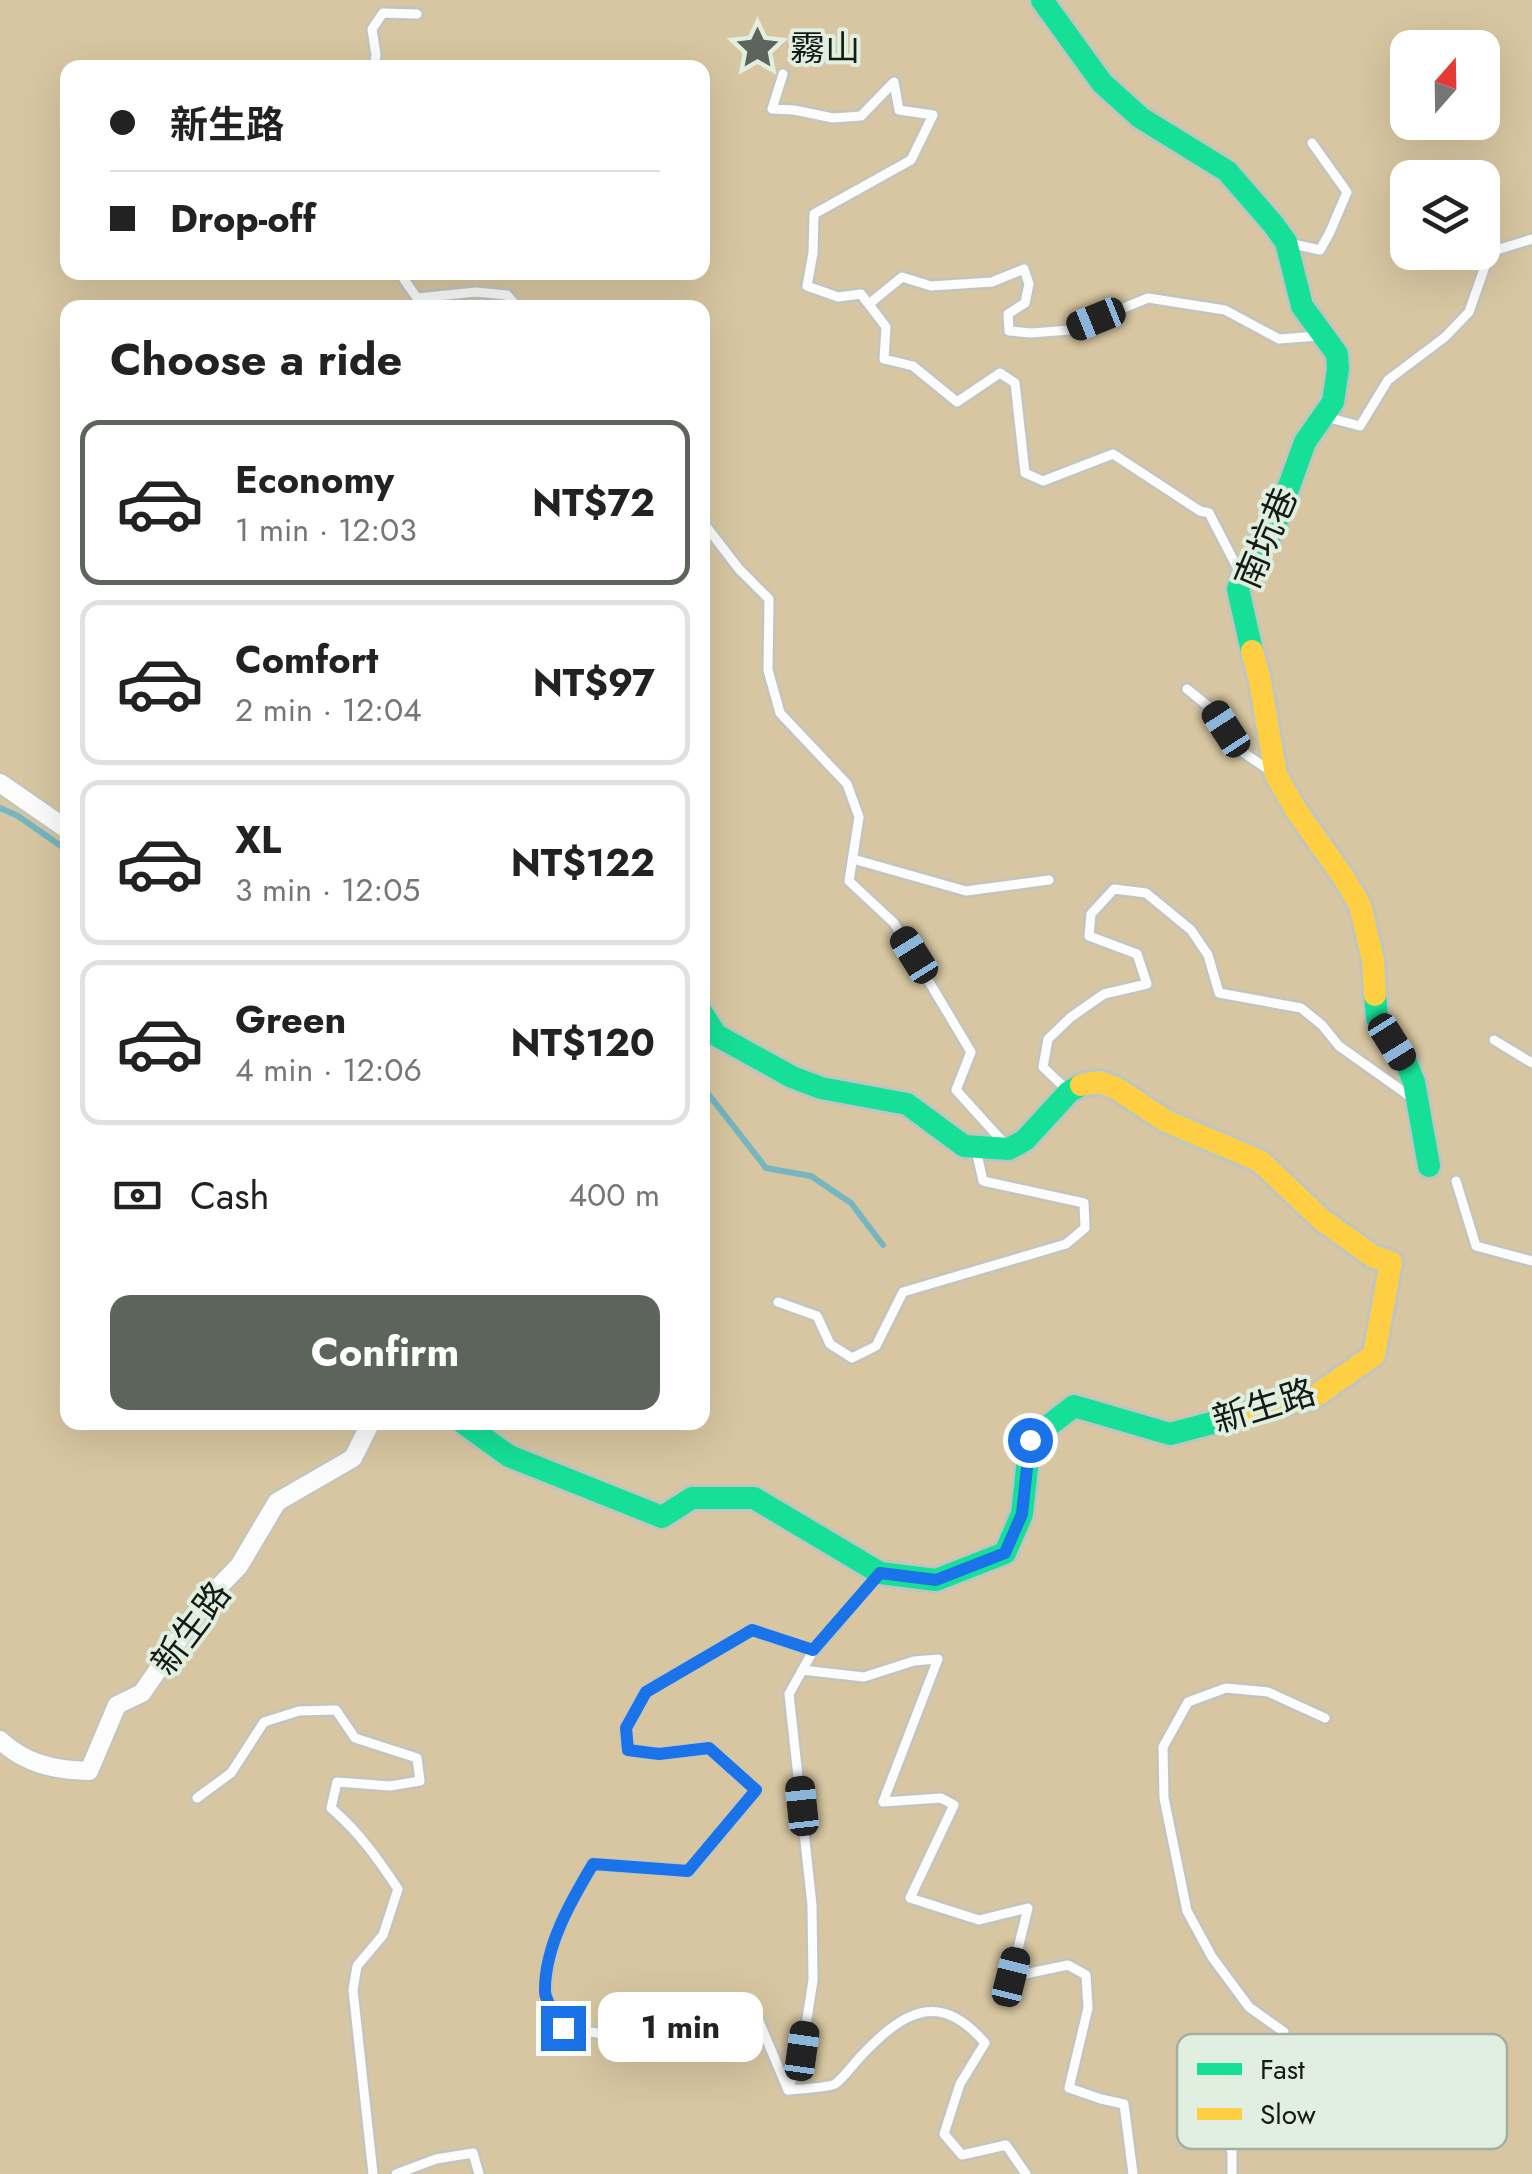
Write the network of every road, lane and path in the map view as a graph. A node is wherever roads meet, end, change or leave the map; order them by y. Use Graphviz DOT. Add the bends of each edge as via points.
graph roads {
  1 [pos="1042,0"];
  2 [pos="417,14"];
  3 [pos="375,60"];
  4 [pos="783,74"];
  5 [pos="1312,142"];
  6 [pos="1532,239"];
  7 [pos="1286,242"];
  8 [pos="405,280"];
  9 [pos="511,300"];
  10 [pos="869,304"];
  11 [pos="1324,335"];
  12 [pos="1323,416"];
  13 [pos="710,532"];
  14 [pos="1243,577"];
  15 [pos="1187,689"];
  16 [pos="1276,774"];
  17 [pos="0,783"];
  18 [pos="60,824"];
  19 [pos="853,859"];
  20 [pos="1049,880"];
  21 [pos="710,1026"];
  22 [pos="1494,1040"];
  23 [pos="1532,1062"];
  24 [pos="1069,1092"];
  25 [pos="1417,1102"];
  26 [pos="976,1148"];
  27 [pos="1009,1148"];
  28 [pos="1429,1166"];
  29 [pos="1456,1181"];
  30 [pos="1532,1261"];
  31 [pos="778,1302"];
  32 [pos="367,1430"];
  33 [pos="473,1430"];
  34 [pos="880,1573"];
  35 [pos="813,1650"];
  36 [pos="802,1670"];
  37 [pos="1325,1718"];
  38 [pos="0,1740"];
  39 [pos="197,1798"];
  40 [pos="1283,2034"];
  41 [pos="788,2090"];
  42 [pos="1231,2149"];
  43 [pos="373,2174"];
  44 [pos="396,2174"];
  45 [pos="479,2174"];
  46 [pos="1026,2174"];
  47 [pos="1134,2174"];
  48 [pos="1232,2174"];
  1 -- 7 [label="street, 南坑巷" via="1102,83 1141,118 1227,171"];
  2 -- 3 [label="lane" via="384,13 372,29"];
  4 -- 10 [label="lane" via="772,109 862,116 894,82 899,110 933,115 912,160 814,214 808,286 838,298 861,294"];
  5 -- 7 [label="lane" via="1346,192 1320,250"];
  6 -- 12 [label="lane" via="1490,252 1469,312 1388,380 1360,426"];
  7 -- 11 [label="street, 南坑巷" via="1302,306"];
  8 -- 9 [label="lane" via="417,298 476,292"];
  10 -- 11 [label="lane" via="902,277 931,286 992,282 1024,269 1030,284 1026,303 1008,314 1009,332 1070,330 1148,298 1225,310 1279,339"];
  10 -- 14 [label="lane" via="886,327 884,359 914,366 957,402 1000,374 1016,384 1024,473 1043,481 1113,454 1209,514"];
  11 -- 12 [label="street, 南坑巷" via="1338,354 1338,368 1333,402"];
  12 -- 14 [label="street, 南坑巷" via="1305,442 1273,530"];
  13 -- 19 [label="lane" via="769,599 768,670 780,713 846,784 860,817"];
  14 -- 16 [label="street, 南坑巷" via="1240,604"];
  15 -- 16 [label="lane" via="1213,710 1238,749"];
  16 -- 25 [label="street, 南坑巷" via="1360,905 1377,1018 1407,1065"];
  17 -- 18 [label="street"];
  19 -- 20 [label="lane" via="966,892"];
  19 -- 27 [label="lane" via="849,881 894,923 971,1052 956,1090"];
  21 -- 26 [label="street" via="792,1077 907,1104"];
  22 -- 23 [label="lane"];
  24 -- 25 [label="lane" via="1043,1067 1048,1039 1104,994 1147,984 1138,954 1089,936 1091,914 1114,889 1146,894 1191,930 1208,955 1219,993 1301,1008 1339,1046"];
  24 -- 27 [label="street" via="1025,1140"];
  24 -- 34 [label="street, 新生路" via="1099,1082 1116,1088 1166,1121 1260,1162 1322,1220 1391,1262 1374,1355 1314,1397 1170,1434 1074,1406 1030,1440 1022,1514 1005,1553 936,1580"];
  25 -- 28 [label="street, 南坑巷"];
  26 -- 27 [label="street"];
  26 -- 31 [label="lane" via="983,1181 1084,1203 1085,1228 1066,1244 903,1292 876,1346 852,1358 830,1344 817,1316"];
  29 -- 30 [label="lane" via="1476,1246"];
  32 -- 38 [label="street, 新生路" via="353,1458 278,1502 239,1566 206,1600 142,1693 117,1705 89,1771 60,1770 16,1755"];
  33 -- 34 [label="street, 新生路" via="509,1456 662,1517 692,1498 754,1498"];
  34 -- 35 [label="lane"];
  35 -- 36 [label="lane"];
  35 -- 41 [label="lane" via="752,1630 646,1692 626,1728 628,1750 709,1748 756,1790 688,1871 593,1864 567,1908 545,1995 563,2028 617,2036 716,2017 758,2018"];
  36 -- 41 [label="lane" via="789,1694 812,1905 813,1980 802,2051"];
  36 -- 47 [label="lane" via="864,1678 938,1659 883,1802 941,1798 954,1805 910,1898 979,1920 1028,1908 1011,1977 1068,1965 1086,1975 1088,2008 1069,2088 1124,2104"];
  37 -- 40 [label="lane" via="1268,1692 1226,1688 1188,1702 1164,1747 1164,1798 1187,1911 1249,2007"];
  39 -- 43 [label="lane" via="230,1773 264,1722 299,1712 336,1710 355,1738 417,1758 420,1781 337,1782 331,1808 398,1889 383,1934 357,1966 353,1990"];
  41 -- 46 [label="lane" via="834,2084 904,2017 935,2010 971,2026 985,2043 960,2084 944,2134 962,2155 1006,2145"];
  42 -- 48 [label="lane"];
  44 -- 45 [label="lane" via="473,2153"];
}
